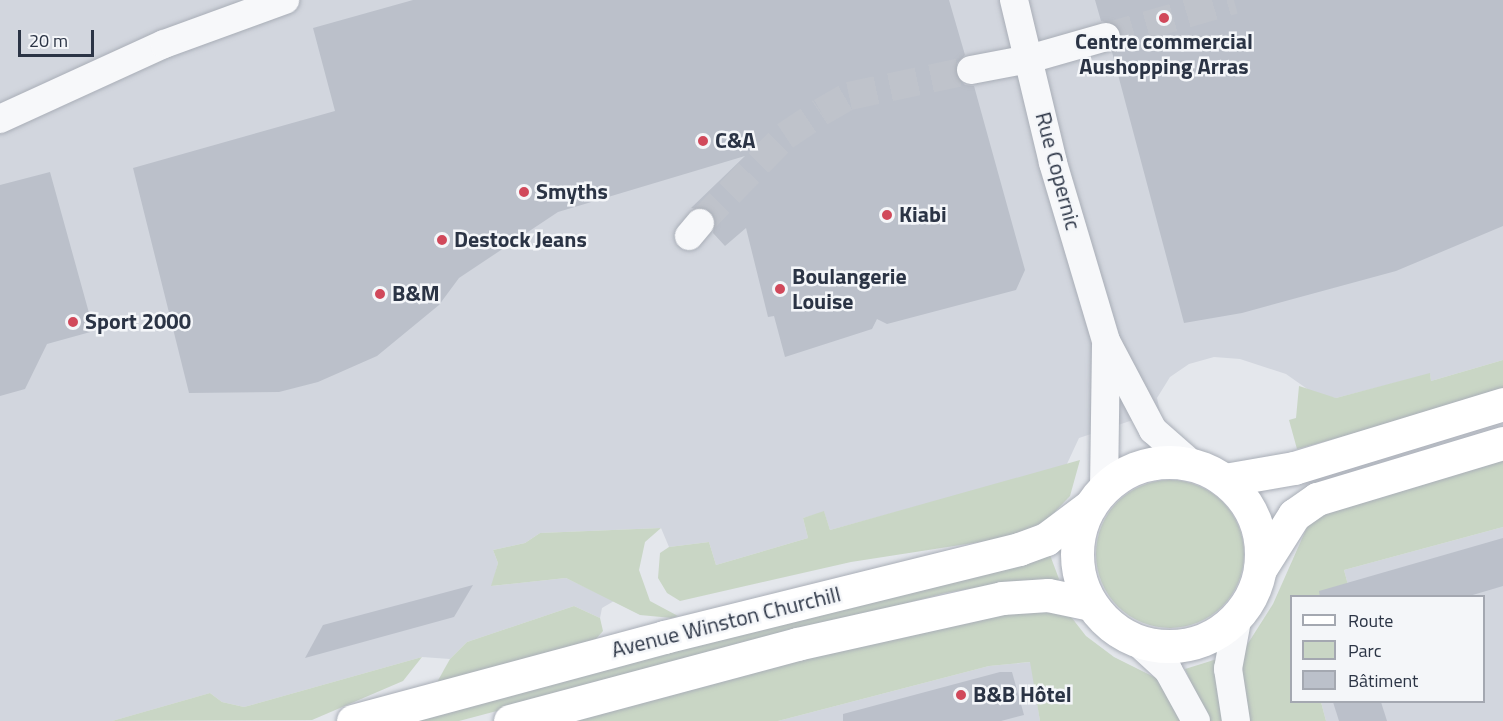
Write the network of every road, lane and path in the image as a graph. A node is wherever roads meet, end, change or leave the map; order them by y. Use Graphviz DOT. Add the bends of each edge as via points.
graph roads {
  1 [pos="285,0"];
  2 [pos="1014,0"];
  3 [pos="1106,37"];
  4 [pos="1029,59"];
  5 [pos="970,70"];
  6 [pos="0,119"];
  7 [pos="1106,341"];
  8 [pos="1503,404"];
  9 [pos="1503,443"];
  10 [pos="1193,465"];
  11 [pos="1226,480"];
  12 [pos="1097,497"];
  13 [pos="1260,569"];
  14 [pos="1091,604"];
  15 [pos="1238,615"];
  16 [pos="1135,639"];
  17 [pos="353,721"];
  18 [pos="510,721"];
  19 [pos="1196,721"];
  20 [pos="1236,721"];
  1 -- 6 [label="street" via="164,44"];
  2 -- 4 [label="street, Rue Copernic"];
  3 -- 4 [label="street"];
  4 -- 5 [label="street"];
  4 -- 7 [label="street, Rue Copernic" via="1053,162"];
  7 -- 10 [label="street" via="1153,430"];
  7 -- 12 [label="street"];
  8 -- 11 [label="main road" via="1294,468"];
  9 -- 13 [label="main road" via="1317,500 1290,520"];
  10 -- 11 [label="main road"];
  10 -- 12 [label="main road" via="1145,465"];
  11 -- 13 [label="main road" via="1253,518 1261,546"];
  12 -- 14 [label="main road" via="1077,555"];
  12 -- 17 [label="main road, Avenue Winston Churchill" via="1053,535 1019,549 664,637"];
  13 -- 15 [label="main road"];
  14 -- 16 [label="main road" via="1110,625"];
  14 -- 18 [label="main road, Avenue Winston Churchill" via="1048,595 1002,598 797,644"];
  15 -- 16 [label="main road" via="1216,633 1190,643 1162,646"];
  15 -- 20 [label="street" via="1228,669"];
  16 -- 19 [label="street" via="1168,670"];
}
